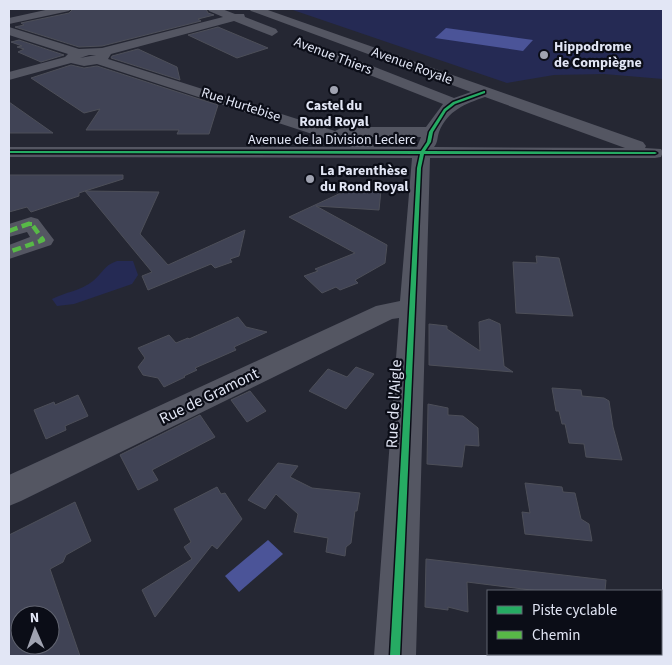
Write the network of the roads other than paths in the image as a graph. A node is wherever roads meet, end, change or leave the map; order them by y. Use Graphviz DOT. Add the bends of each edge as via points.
graph roads {
  1 [pos="66,9"];
  2 [pos="213,9"];
  3 [pos="257,10"];
  4 [pos="236,18"];
  5 [pos="9,21"];
  6 [pos="9,31"];
  7 [pos="287,38"];
  8 [pos="324,52"];
  9 [pos="75,56"];
  10 [pos="100,56"];
  11 [pos="9,76"];
  12 [pos="484,92"];
  13 [pos="454,103"];
  14 [pos="327,132"];
  15 [pos="432,132"];
  16 [pos="9,152"];
  17 [pos="384,153"];
  18 [pos="422,153"];
  19 [pos="660,159"];
  20 [pos="9,230"];
  21 [pos="9,252"];
  22 [pos="412,307"];
  23 [pos="9,491"];
  24 [pos="395,656"];
  1 -- 5 [label="street"];
  2 -- 4 [label="street, Avenue Thiers"];
  3 -- 4 [label="street"];
  3 -- 12 [label="street, Avenue Royale"];
  4 -- 7 [label="street, Avenue Thiers"];
  4 -- 10 [label="street"];
  6 -- 9 [label="street"];
  8 -- 13 [label="street, Avenue Thiers"];
  9 -- 10 [label="street" via="83,62"];
  9 -- 11 [label="street"];
  10 -- 14 [label="street, Rue Hurtebise"];
  12 -- 13 [label="street"];
  12 -- 19 [label="street, Avenue Royale"];
  13 -- 15 [label="street, Rue de l'Aigle" via="440,116"];
  14 -- 15 [label="street"];
  14 -- 17 [label="street, Rue Hurtebise"];
  15 -- 18 [label="street, Rue de l'Aigle"];
  16 -- 17 [label="street, Avenue de la Division Leclerc"];
  17 -- 18 [label="street, Avenue de la Division Leclerc"];
  18 -- 19 [label="street, Avenue de la Division Leclerc"];
  18 -- 22 [label="street, Rue de l'Aigle"];
  20 -- 21 [label="street" via="31,223 43,240"];
  22 -- 23 [label="street, Rue de Gramont" via="385,312"];
  22 -- 24 [label="street, Rue de l'Aigle"];
}
